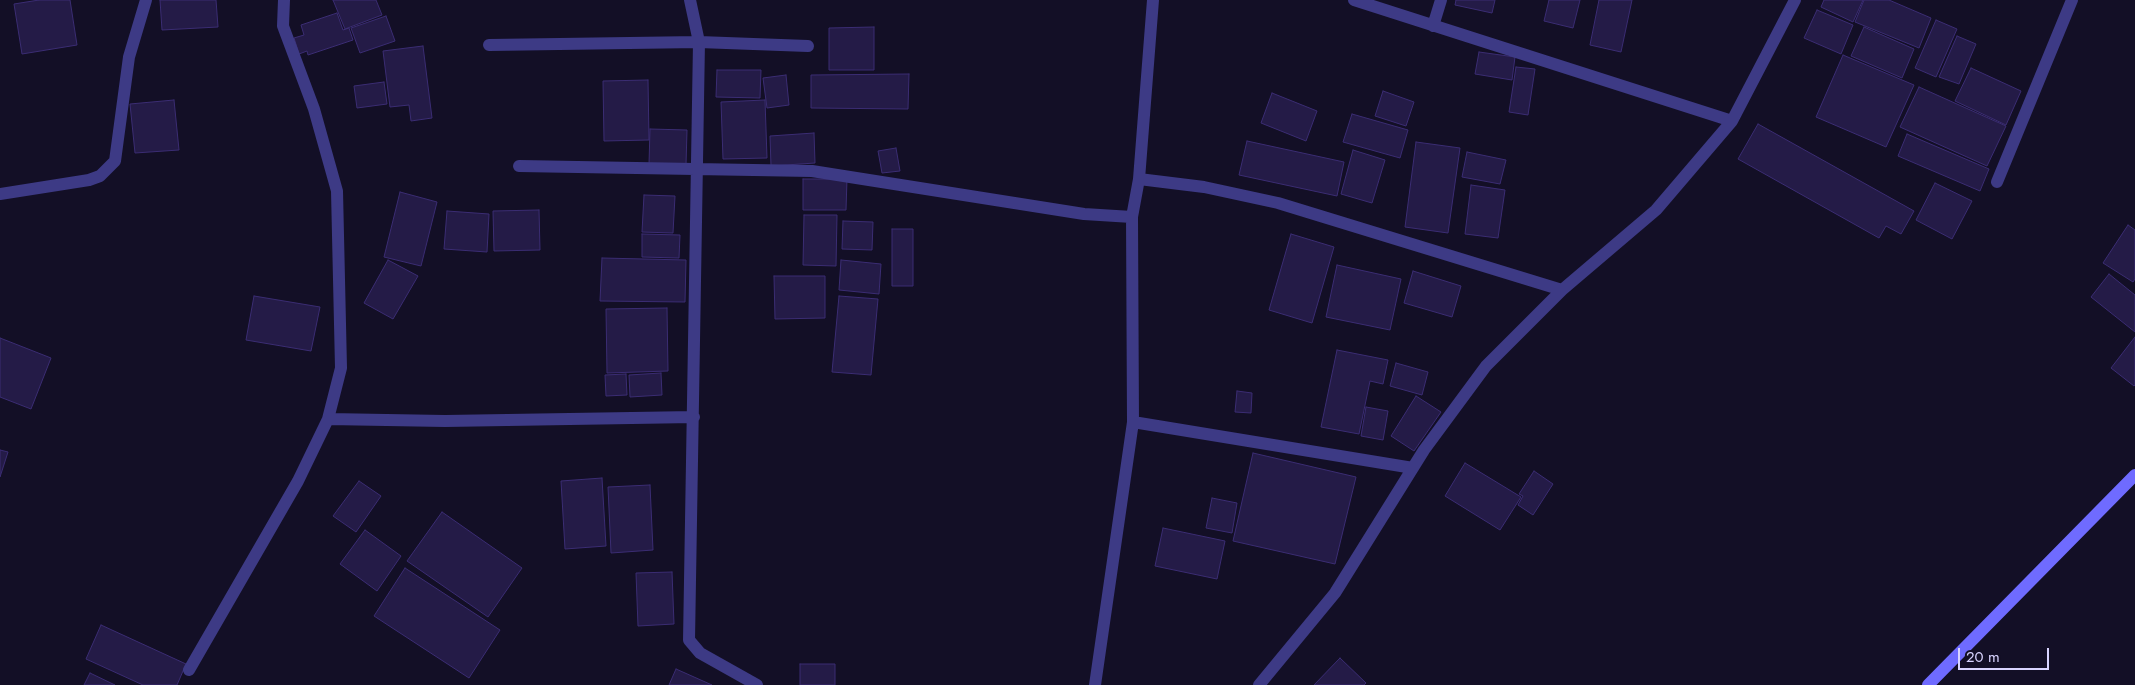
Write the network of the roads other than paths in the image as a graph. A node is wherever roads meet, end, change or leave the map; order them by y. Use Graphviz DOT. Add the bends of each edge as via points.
graph roads {
  1 [pos="146,0"];
  2 [pos="284,0"];
  3 [pos="690,0"];
  4 [pos="1153,0"];
  5 [pos="1354,0"];
  6 [pos="1441,0"];
  7 [pos="1795,0"];
  8 [pos="2072,0"];
  9 [pos="1433,26"];
  10 [pos="699,42"];
  11 [pos="489,45"];
  12 [pos="808,46"];
  13 [pos="1732,121"];
  14 [pos="519,166"];
  15 [pos="698,169"];
  16 [pos="1138,179"];
  17 [pos="1997,182"];
  18 [pos="0,194"];
  19 [pos="1132,217"];
  20 [pos="1562,290"];
  21 [pos="694,416"];
  22 [pos="328,419"];
  23 [pos="1134,422"];
  24 [pos="1413,468"];
  25 [pos="2135,475"];
  26 [pos="189,670"];
  27 [pos="757,685"];
  28 [pos="1095,685"];
  29 [pos="1259,685"];
  30 [pos="1928,685"];
  1 -- 18 [label="street" via="129,57 115,161 100,176 89,180"];
  2 -- 22 [label="street" via="283,26 314,110 337,191 341,368"];
  3 -- 10 [label="street"];
  4 -- 16 [label="street"];
  5 -- 9 [label="street"];
  6 -- 9 [label="street"];
  7 -- 13 [label="street"];
  8 -- 17 [label="street"];
  9 -- 13 [label="street"];
  10 -- 11 [label="street"];
  10 -- 12 [label="street"];
  10 -- 15 [label="street"];
  13 -- 20 [label="street" via="1656,210"];
  14 -- 15 [label="street"];
  15 -- 19 [label="street" via="812,170 1084,214"];
  15 -- 21 [label="street"];
  16 -- 19 [label="street"];
  16 -- 20 [label="street" via="1278,203"];
  19 -- 23 [label="street"];
  20 -- 24 [label="street" via="1486,366"];
  21 -- 22 [label="street" via="445,421"];
  21 -- 27 [label="street" via="690,640 700,653"];
  22 -- 26 [label="street" via="298,481"];
  23 -- 24 [label="street"];
  23 -- 28 [label="street"];
  24 -- 29 [label="street" via="1335,592"];
  25 -- 30 [label="street"];
}
